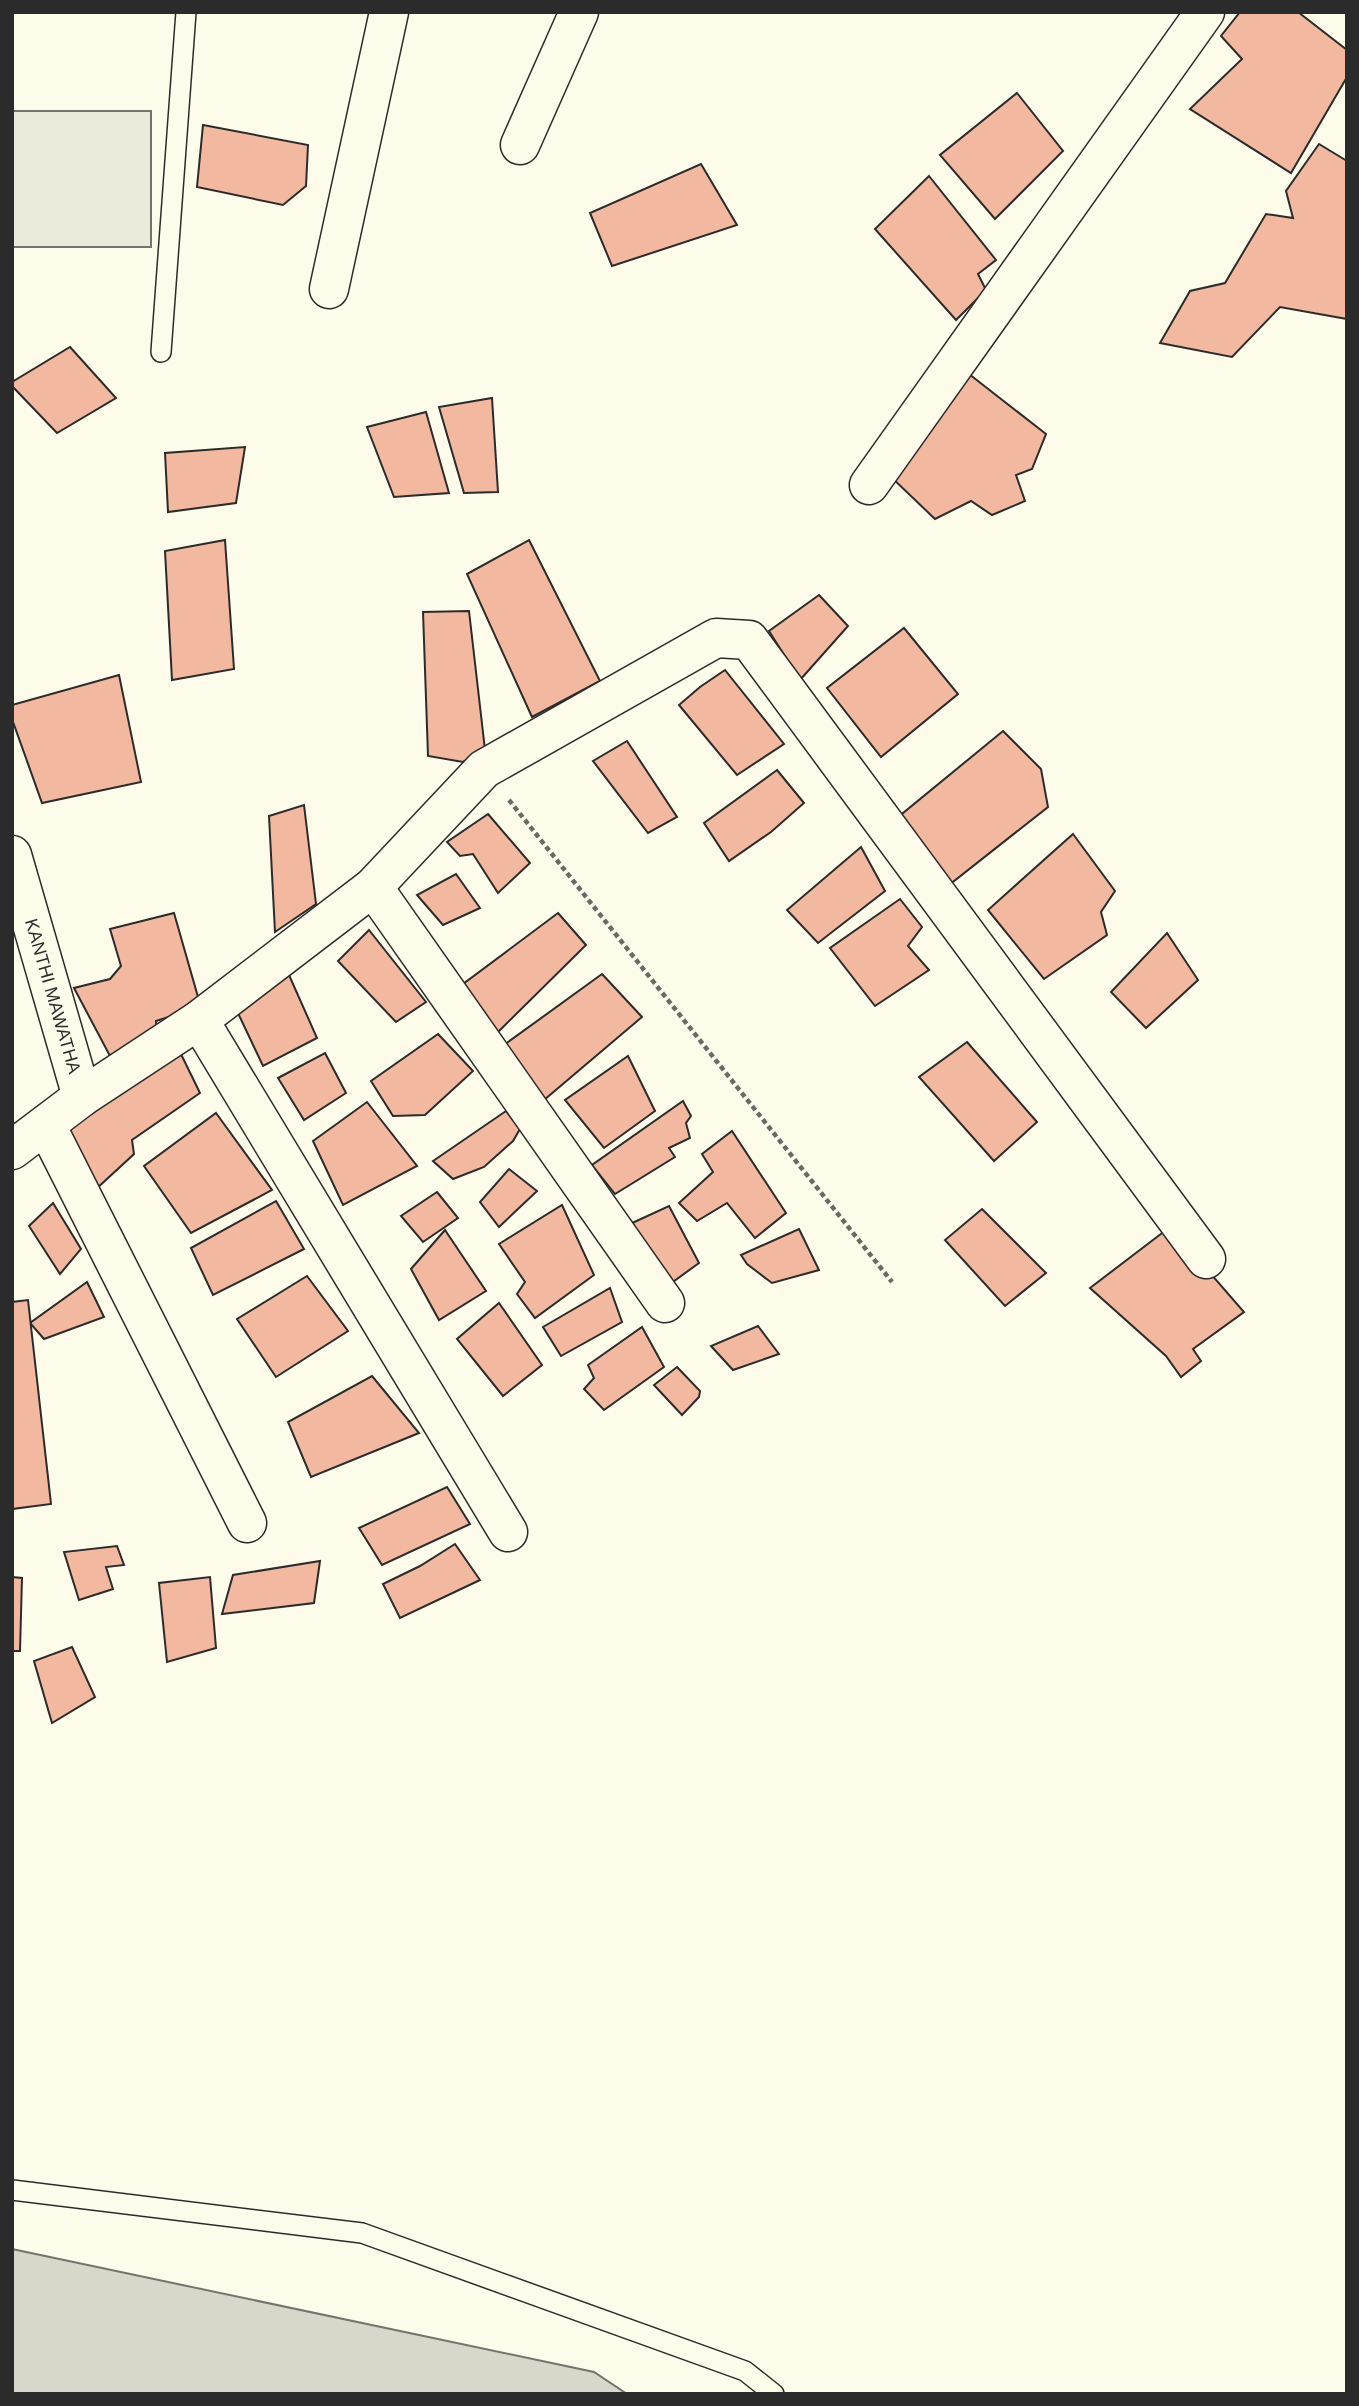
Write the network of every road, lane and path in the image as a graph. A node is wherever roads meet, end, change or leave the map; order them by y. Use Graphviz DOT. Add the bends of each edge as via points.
graph roads {
  1 [pos="186,12"];
  2 [pos="389,12"];
  3 [pos="579,12"];
  4 [pos="1205,12"];
  5 [pos="520,145"];
  6 [pos="329,289"];
  7 [pos="161,352"];
  8 [pos="869,485"];
  9 [pos="484,769"];
  10 [pos="12,855"];
  11 [pos="373,887"];
  12 [pos="199,1020"];
  13 [pos="82,1097"];
  14 [pos="46,1125"];
  15 [pos="12,1150"];
  16 [pos="1206,1259"];
  17 [pos="892,1282"];
  18 [pos="665,1303"];
  19 [pos="247,1523"];
  20 [pos="508,1532"];
  21 [pos="12,2190"];
  22 [pos="774,2394"];
  1 -- 7 [label="lane"];
  2 -- 6 [label="street"];
  3 -- 5 [label="street"];
  4 -- 8 [label="street"];
  9 -- 11 [label="street"];
  9 -- 16 [label="street" via="716,638 749,640"];
  9 -- 17 [label="path"];
  10 -- 13 [label="street, KANTHI MAWATHA"];
  11 -- 12 [label="street"];
  11 -- 18 [label="street"];
  12 -- 13 [label="street"];
  12 -- 20 [label="street"];
  13 -- 14 [label="street"];
  14 -- 15 [label="street"];
  14 -- 19 [label="street"];
  21 -- 22 [label="lane" via="362,2233 745,2371"];
}
